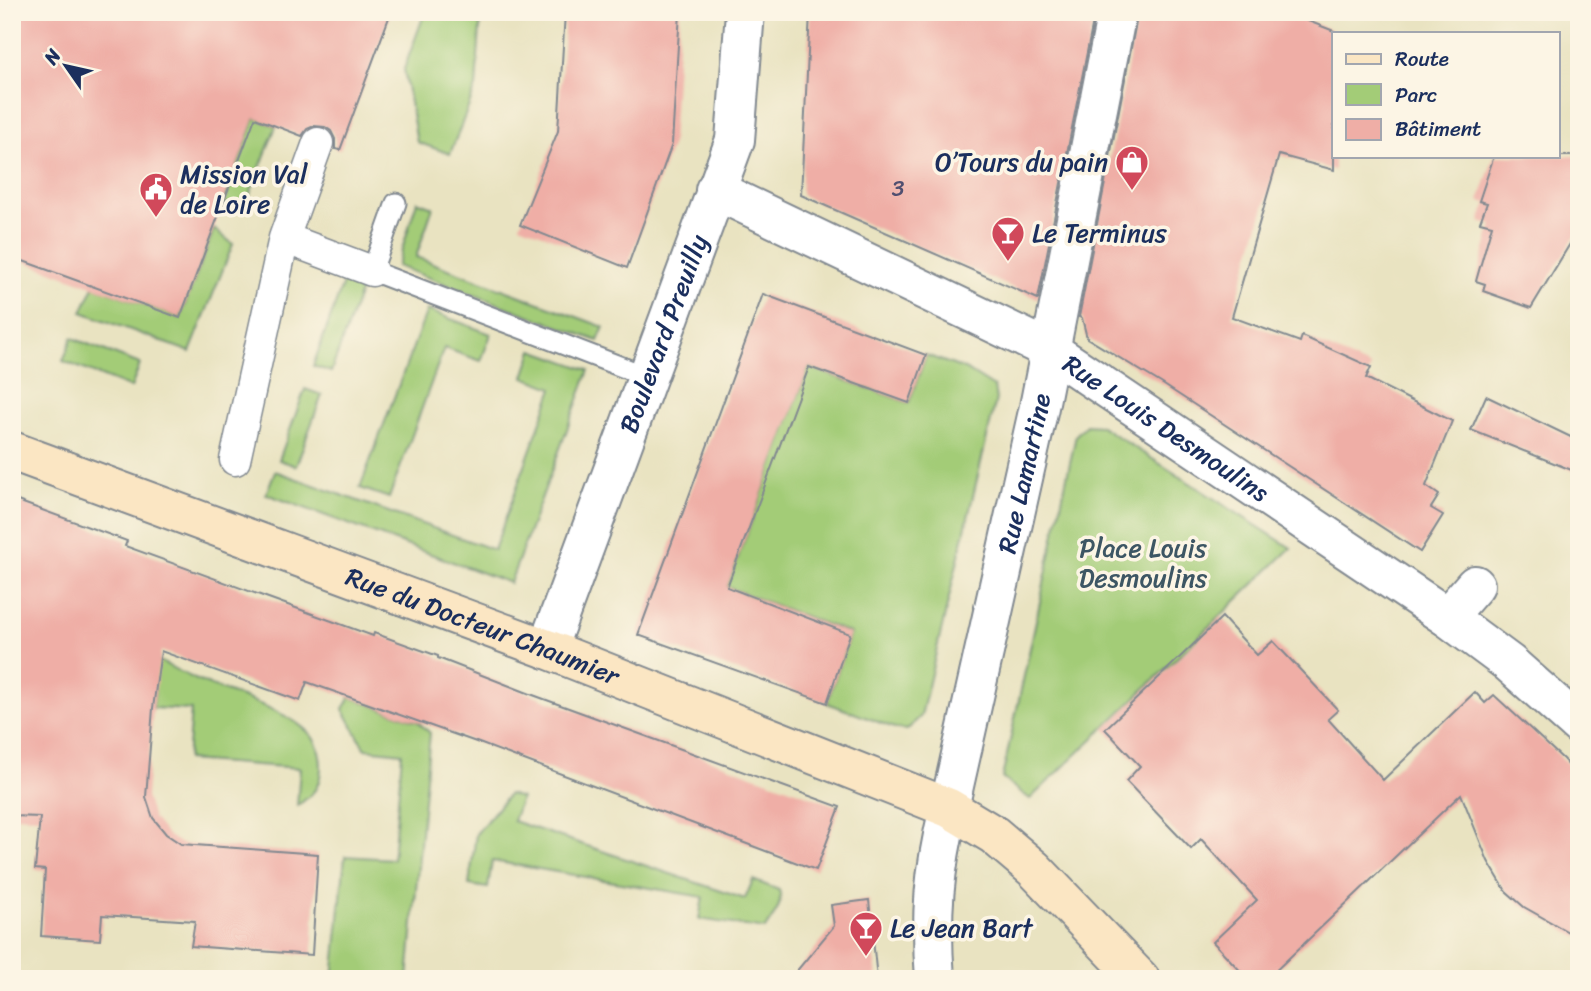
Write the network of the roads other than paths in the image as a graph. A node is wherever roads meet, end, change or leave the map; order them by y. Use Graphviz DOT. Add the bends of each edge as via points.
graph roads {
  1 [pos="745,12"];
  2 [pos="1117,12"];
  3 [pos="318,143"];
  4 [pos="715,190"];
  5 [pos="396,203"];
  6 [pos="284,238"];
  7 [pos="372,271"];
  8 [pos="1050,350"];
  9 [pos="648,377"];
  10 [pos="12,451"];
  11 [pos="235,460"];
  12 [pos="1475,585"];
  13 [pos="1447,617"];
  14 [pos="547,649"];
  15 [pos="1579,725"];
  16 [pos="949,808"];
  17 [pos="935,979"];
  18 [pos="1140,979"];
  1 -- 4 [label="street, Boulevard Preuilly" via="735,139"];
  2 -- 8 [label="street, Rue Lamartine"];
  3 -- 6 [label="street"];
  4 -- 8 [label="street, Rue Louis Desmoulins"];
  4 -- 9 [label="street, Boulevard Preuilly"];
  5 -- 7 [label="lane"];
  6 -- 7 [label="street"];
  6 -- 11 [label="street"];
  7 -- 9 [label="lane"];
  8 -- 13 [label="street, Rue Louis Desmoulins"];
  8 -- 16 [label="street, Rue Lamartine"];
  9 -- 14 [label="street, Boulevard Preuilly"];
  10 -- 14 [label="main road, Rue du Docteur Chaumier"];
  12 -- 13 [label="street"];
  13 -- 15 [label="street, Rue Louis Desmoulins" via="1509,663"];
  14 -- 16 [label="main road, Rue du Docteur Chaumier"];
  16 -- 17 [label="street, Rue Lamartine" via="932,907"];
  16 -- 18 [label="main road, Rue du Docteur Chaumier" via="994,835 1034,869"];
}
